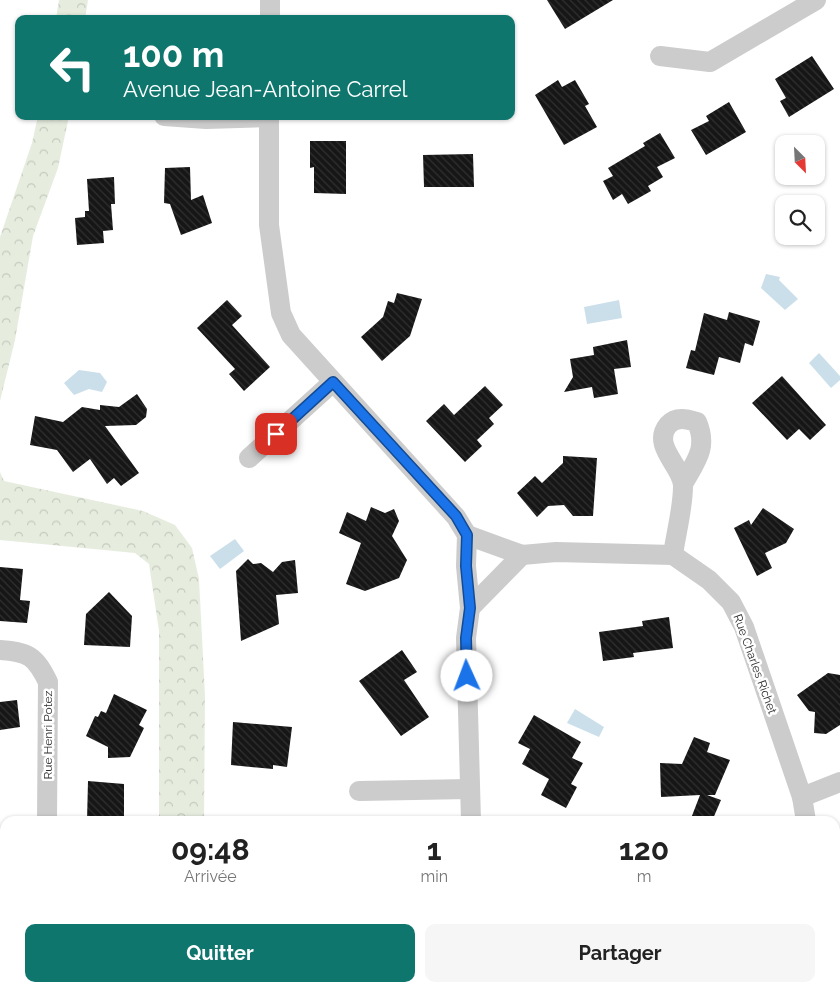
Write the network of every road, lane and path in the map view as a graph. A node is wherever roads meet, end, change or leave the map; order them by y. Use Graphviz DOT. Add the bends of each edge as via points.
graph roads {
  1 [pos="270,0"];
  2 [pos="816,0"];
  3 [pos="270,15"];
  4 [pos="660,56"];
  5 [pos="269,120"];
  6 [pos="333,382"];
  7 [pos="249,458"];
  8 [pos="683,484"];
  9 [pos="467,535"];
  10 [pos="522,555"];
  11 [pos="672,555"];
  12 [pos="470,608"];
  13 [pos="0,650"];
  14 [pos="840,782"];
  15 [pos="470,789"];
  16 [pos="359,791"];
  17 [pos="802,797"];
  18 [pos="47,816"];
  19 [pos="471,816"];
  20 [pos="805,816"];
  1 -- 3 [label="street"];
  2 -- 4 [label="street" via="710,62"];
  5 -- 6 [label="street" via="270,225 281,313 292,335"];
  6 -- 7 [label="street"];
  6 -- 9 [label="street" via="456,516"];
  8 -- 11 [label="street"];
  9 -- 10 [label="street"];
  9 -- 12 [label="street"];
  10 -- 11 [label="street" via="556,552"];
  10 -- 12 [label="street"];
  11 -- 17 [label="street, Rue Charles Richet" via="709,580 731,602 744,627"];
  12 -- 15 [label="street" via="466,638"];
  13 -- 18 [label="street, Rue Henri Potez" via="23,652 39,662 48,682"];
  14 -- 17 [label="street"];
  15 -- 16 [label="street"];
  15 -- 19 [label="street"];
  17 -- 20 [label="street, Rue Charles Richet"];
}
